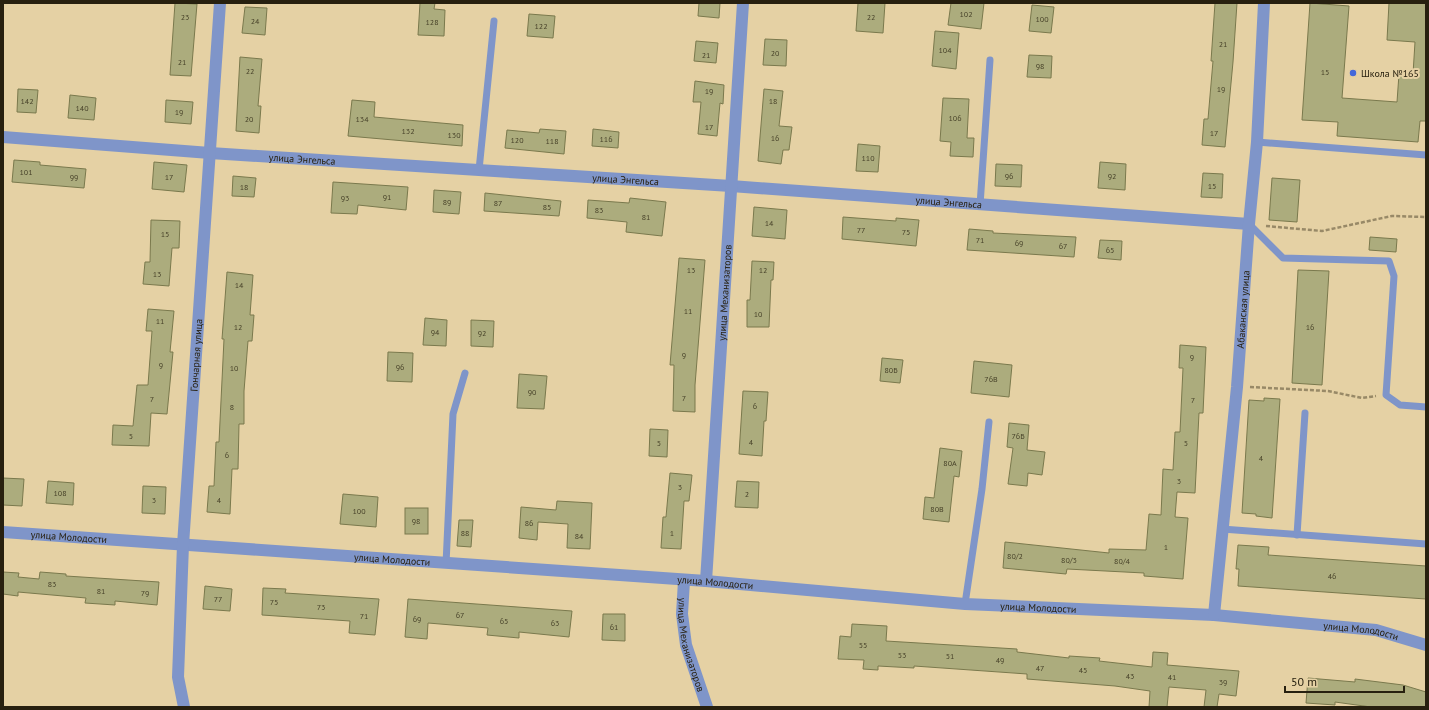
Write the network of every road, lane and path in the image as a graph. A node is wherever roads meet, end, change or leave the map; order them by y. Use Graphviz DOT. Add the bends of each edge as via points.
graph roads {
  1 [pos="220,3"];
  2 [pos="743,3"];
  3 [pos="1264,3"];
  4 [pos="494,20"];
  5 [pos="990,60"];
  6 [pos="3,137"];
  7 [pos="1257,142"];
  8 [pos="210,153"];
  9 [pos="1426,155"];
  10 [pos="479,170"];
  11 [pos="731,186"];
  12 [pos="980,205"];
  13 [pos="1426,217"];
  14 [pos="1249,224"];
  15 [pos="466,373"];
  16 [pos="1236,387"];
  17 [pos="1386,395"];
  18 [pos="1426,406"];
  19 [pos="1305,413"];
  20 [pos="990,422"];
  21 [pos="1222,529"];
  22 [pos="3,532"];
  23 [pos="1297,535"];
  24 [pos="1426,544"];
  25 [pos="183,545"];
  26 [pos="446,564"];
  27 [pos="684,581"];
  28 [pos="706,582"];
  29 [pos="965,604"];
  30 [pos="1214,615"];
  31 [pos="1426,645"];
  32 [pos="184,707"];
  33 [pos="707,707"];
  1 -- 8 [label="street, Гончарная улица"];
  2 -- 11 [label="street, улица Механизаторов"];
  3 -- 7 [label="street, Абаканская улица"];
  4 -- 10 [label="lane"];
  5 -- 12 [label="lane"];
  6 -- 8 [label="street, улица Энгельса"];
  7 -- 9 [label="lane"];
  7 -- 14 [label="street, Абаканская улица"];
  8 -- 10 [label="street, улица Энгельса"];
  8 -- 25 [label="street, Гончарная улица"];
  10 -- 11 [label="street, улица Энгельса"];
  11 -- 12 [label="street, улица Энгельса"];
  11 -- 28 [label="street, улица Механизаторов"];
  12 -- 14 [label="street, улица Энгельса"];
  13 -- 14 [label="path" via="1392,216 1322,231"];
  14 -- 16 [label="street, Абаканская улица"];
  14 -- 17 [label="lane" via="1283,258 1389,261 1394,276"];
  15 -- 26 [label="lane" via="453,414"];
  16 -- 17 [label="path" via="1328,391 1362,398"];
  16 -- 21 [label="street, Абаканская улица"];
  17 -- 18 [label="lane" via="1400,405"];
  19 -- 23 [label="lane"];
  20 -- 29 [label="lane"];
  21 -- 23 [label="lane"];
  21 -- 30 [label="street, Абаканская улица"];
  22 -- 25 [label="street, улица Молодости"];
  23 -- 24 [label="lane"];
  25 -- 26 [label="street, улица Молодости"];
  25 -- 32 [label="street, Гончарная улица" via="178,677"];
  26 -- 27 [label="street, улица Молодости"];
  27 -- 28 [label="street, улица Молодости"];
  27 -- 33 [label="street, улица Механизаторов" via="682,614 686,645"];
  28 -- 29 [label="street, улица Молодости"];
  29 -- 30 [label="street, улица Молодости"];
  30 -- 31 [label="street, улица Молодости" via="1376,630"];
}
